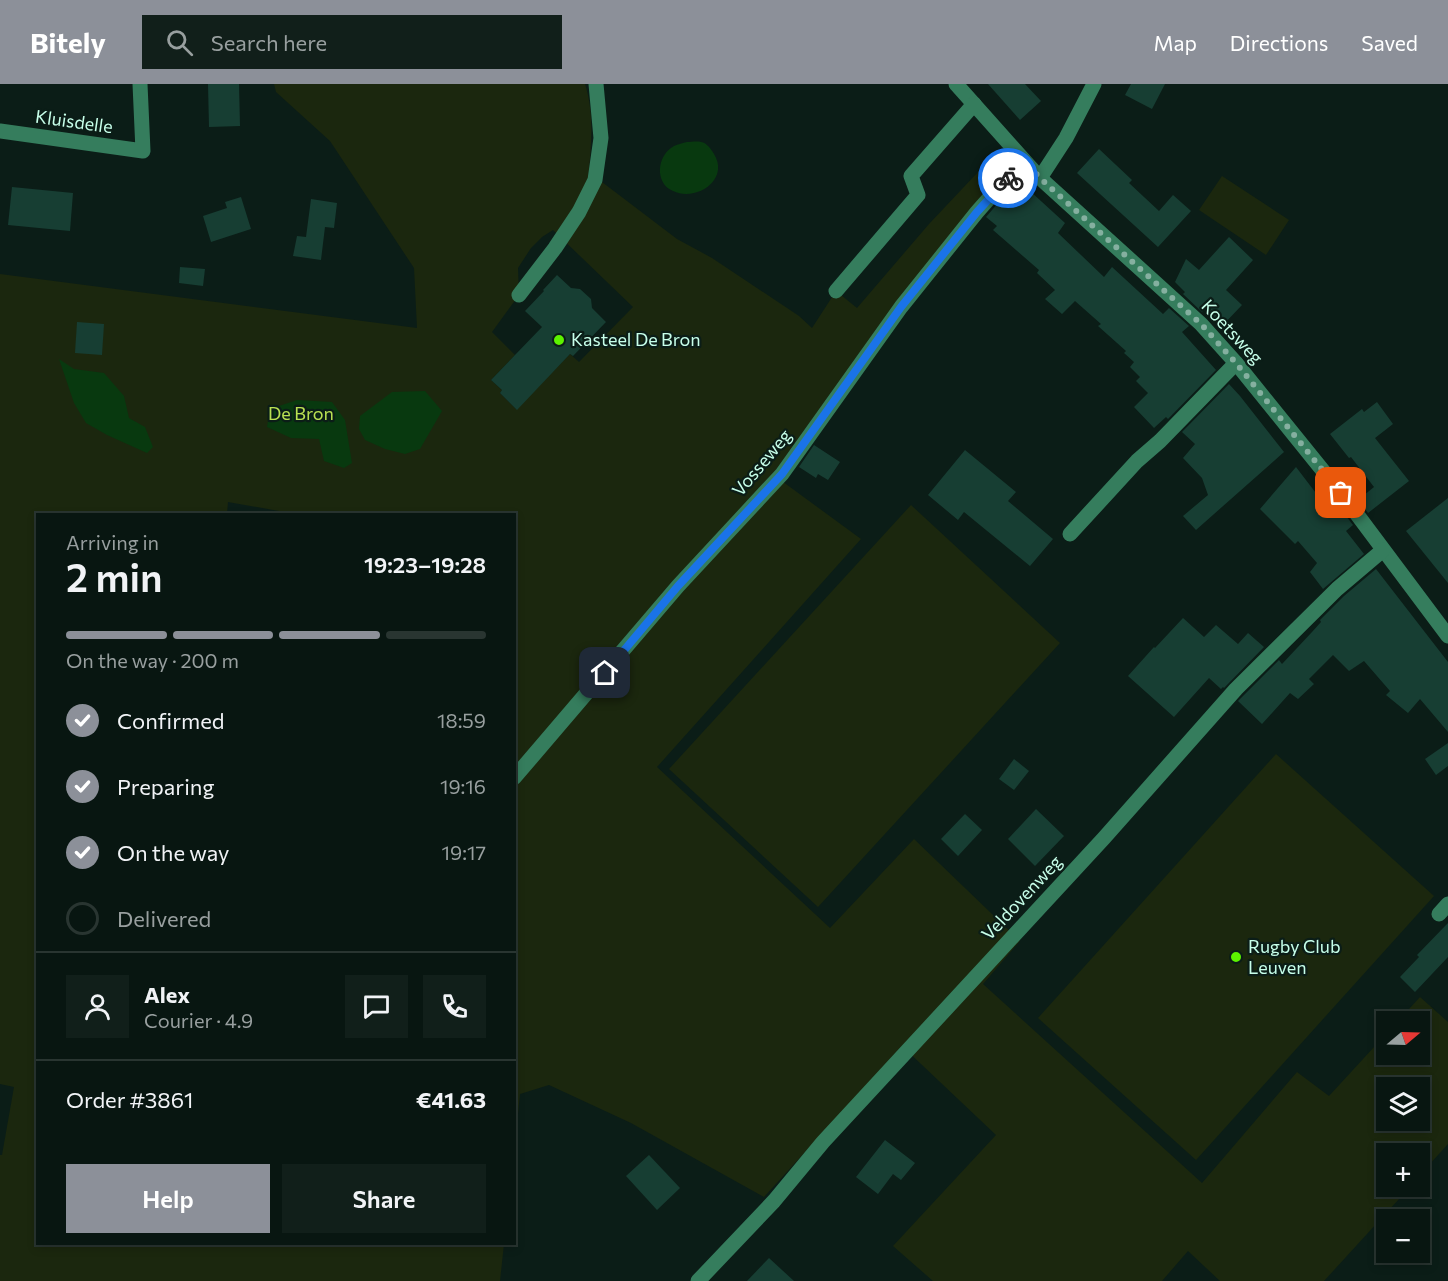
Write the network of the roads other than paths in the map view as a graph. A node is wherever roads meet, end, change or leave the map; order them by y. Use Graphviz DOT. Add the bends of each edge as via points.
graph roads {
  1 [pos="141,84"];
  2 [pos="596,84"];
  3 [pos="956,84"];
  4 [pos="1094,84"];
  5 [pos="974,104"];
  6 [pos="0,131"];
  7 [pos="1023,160"];
  8 [pos="1040,178"];
  9 [pos="836,291"];
  10 [pos="519,295"];
  11 [pos="1236,363"];
  12 [pos="1070,534"];
  13 [pos="1383,550"];
  14 [pos="1448,636"];
  15 [pos="516,776"];
  16 [pos="698,1281"];
  1 -- 6 [label="street, Kluisdelle" via="143,151"];
  2 -- 10 [label="street" via="601,138 595,180 579,212"];
  3 -- 5 [label="street, Koetsweg"];
  4 -- 8 [label="street"];
  5 -- 7 [label="street, Koetsweg"];
  5 -- 9 [label="street" via="911,176 918,195"];
  7 -- 8 [label="street, Koetsweg"];
  7 -- 15 [label="street, Vosseweg" via="901,307 782,474 678,586"];
  8 -- 11 [label="street, Koetsweg" via="1201,324"];
  11 -- 12 [label="street"];
  11 -- 13 [label="street, Koetsweg"];
  13 -- 14 [label="street, Koetsweg"];
  13 -- 16 [label="street, Veldovenweg" via="1337,589 1236,689"];
}
